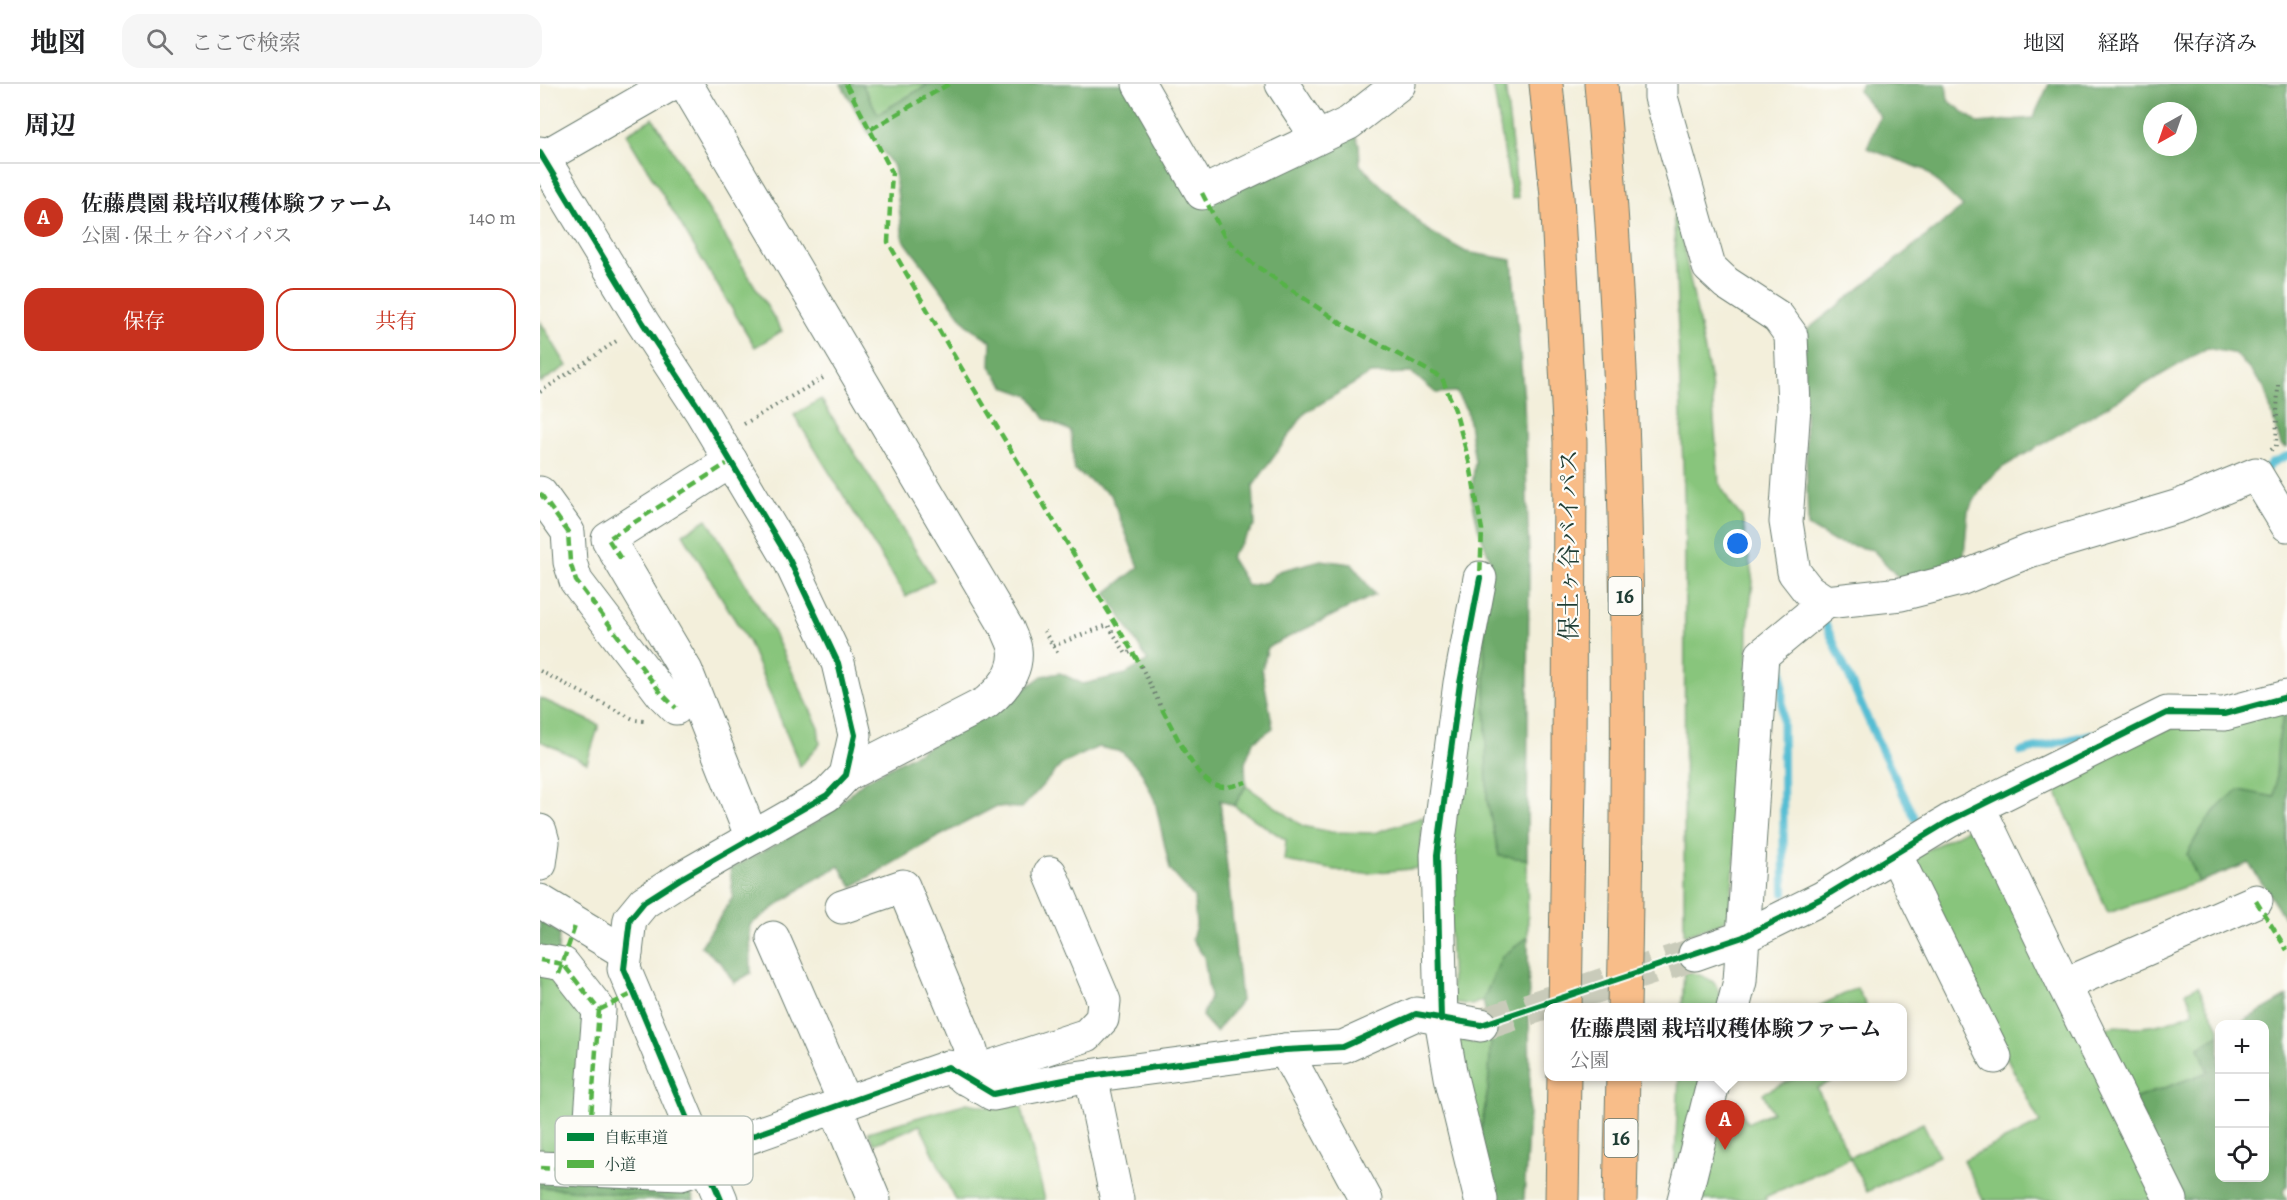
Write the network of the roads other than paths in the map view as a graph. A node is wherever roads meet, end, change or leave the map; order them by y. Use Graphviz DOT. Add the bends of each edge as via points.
graph roads {
  1 [pos="670,84"];
  2 [pos="686,84"];
  3 [pos="1139,84"];
  4 [pos="1282,84"];
  5 [pos="1399,84"];
  6 [pos="1546,84"];
  7 [pos="1601,84"];
  8 [pos="1661,84"];
  9 [pos="1317,137"];
  10 [pos="542,155"];
  11 [pos="724,450"];
  12 [pos="540,493"];
  13 [pos="2287,525"];
  14 [pos="1480,578"];
  15 [pos="1826,602"];
  16 [pos="2287,697"];
  17 [pos="676,708"];
  18 [pos="846,775"];
  19 [pos="1978,806"];
  20 [pos="540,831"];
  21 [pos="752,838"];
  22 [pos="1895,854"];
  23 [pos="540,864"];
  24 [pos="1050,873"];
  25 [pos="540,901"];
  26 [pos="2256,901"];
  27 [pos="842,907"];
  28 [pos="576,923"];
  29 [pos="1743,937"];
  30 [pos="773,938"];
  31 [pos="626,953"];
  32 [pos="1695,954"];
  33 [pos="554,966"];
  34 [pos="2064,985"];
  35 [pos="634,993"];
  36 [pos="1565,1003"];
  37 [pos="1624,1003"];
  38 [pos="1734,1003"];
  39 [pos="599,1010"];
  40 [pos="1441,1020"];
  41 [pos="1481,1025"];
  42 [pos="1285,1050"];
  43 [pos="1995,1057"];
  44 [pos="1091,1076"];
  45 [pos="1564,1081"];
  46 [pos="1623,1081"];
  47 [pos="1714,1081"];
  48 [pos="972,1083"];
  49 [pos="840,1105"];
  50 [pos="590,1116"];
  51 [pos="686,1116"];
  52 [pos="753,1140"];
  53 [pos="540,1168"];
  54 [pos="555,1169"];
  55 [pos="715,1185"];
  56 [pos="721,1200"];
  57 [pos="874,1200"];
  58 [pos="1117,1200"];
  59 [pos="1366,1200"];
  60 [pos="1481,1200"];
  61 [pos="1562,1200"];
  62 [pos="1620,1200"];
  63 [pos="1684,1200"];
  64 [pos="2171,1200"];
  1 -- 10 [label="street"];
  2 -- 18 [label="street" via="1008,630 1015,648 1008,678 986,703"];
  3 -- 9 [label="street" via="1202,193"];
  4 -- 9 [label="street"];
  5 -- 9 [label="street" via="1348,123"];
  6 -- 36 [label="highway, 保土ヶ谷バイパス" via="1557,196 1570,442"];
  7 -- 37 [label="highway, 16" via="1610,184 1623,453 1629,786"];
  8 -- 15 [label="street" via="1661,97 1709,267 1726,283 1778,316 1791,335 1794,406 1786,522 1794,572 1808,590"];
  10 -- 11 [label="street"];
  11 -- 18 [label="street" via="789,559 838,663 855,735"];
  11 -- 21 [label="street" via="608,539 686,671"];
  12 -- 17 [label="street" via="568,532 576,581"];
  13 -- 15 [label="street" via="2256,474 2179,506 2029,551 1960,579 1901,594"];
  14 -- 40 [label="street" via="1460,683 1437,855"];
  15 -- 29 [label="street" via="1762,655"];
  16 -- 19 [label="street" via="2224,714 2167,713"];
  18 -- 21 [label="street" via="828,795"];
  19 -- 22 [label="street"];
  19 -- 34 [label="street"];
  20 -- 23 [label="street"];
  21 -- 31 [label="street" via="644,902 630,919"];
  22 -- 29 [label="street" via="1822,898"];
  22 -- 43 [label="street"];
  24 -- 48 [label="street" via="1104,1001 1102,1019 1087,1035 993,1066 983,1078"];
  25 -- 28 [label="street"];
  26 -- 34 [label="street"];
  27 -- 48 [label="street" via="903,886 971,1050"];
  28 -- 31 [label="street"];
  28 -- 33 [label="street"];
  29 -- 32 [label="street"];
  29 -- 38 [label="street"];
  30 -- 49 [label="street"];
  31 -- 35 [label="street" via="624,969"];
  33 -- 39 [label="street"];
  34 -- 64 [label="street"];
  35 -- 39 [label="street"];
  35 -- 51 [label="street"];
  39 -- 50 [label="street"];
  40 -- 41 [label="street"];
  40 -- 42 [label="street" via="1416,1014 1342,1047"];
  40 -- 60 [label="street" via="1450,1077"];
  42 -- 44 [label="street"];
  42 -- 59 [label="street"];
  44 -- 48 [label="street" via="993,1094"];
  44 -- 58 [label="street"];
  45 -- 61 [label="highway"];
  46 -- 62 [label="highway, 16"];
  47 -- 63 [label="street"];
  48 -- 49 [label="street" via="948,1067"];
  49 -- 52 [label="street"];
  49 -- 57 [label="street"];
  53 -- 54 [label="street"];
  55 -- 56 [label="street"];
}
